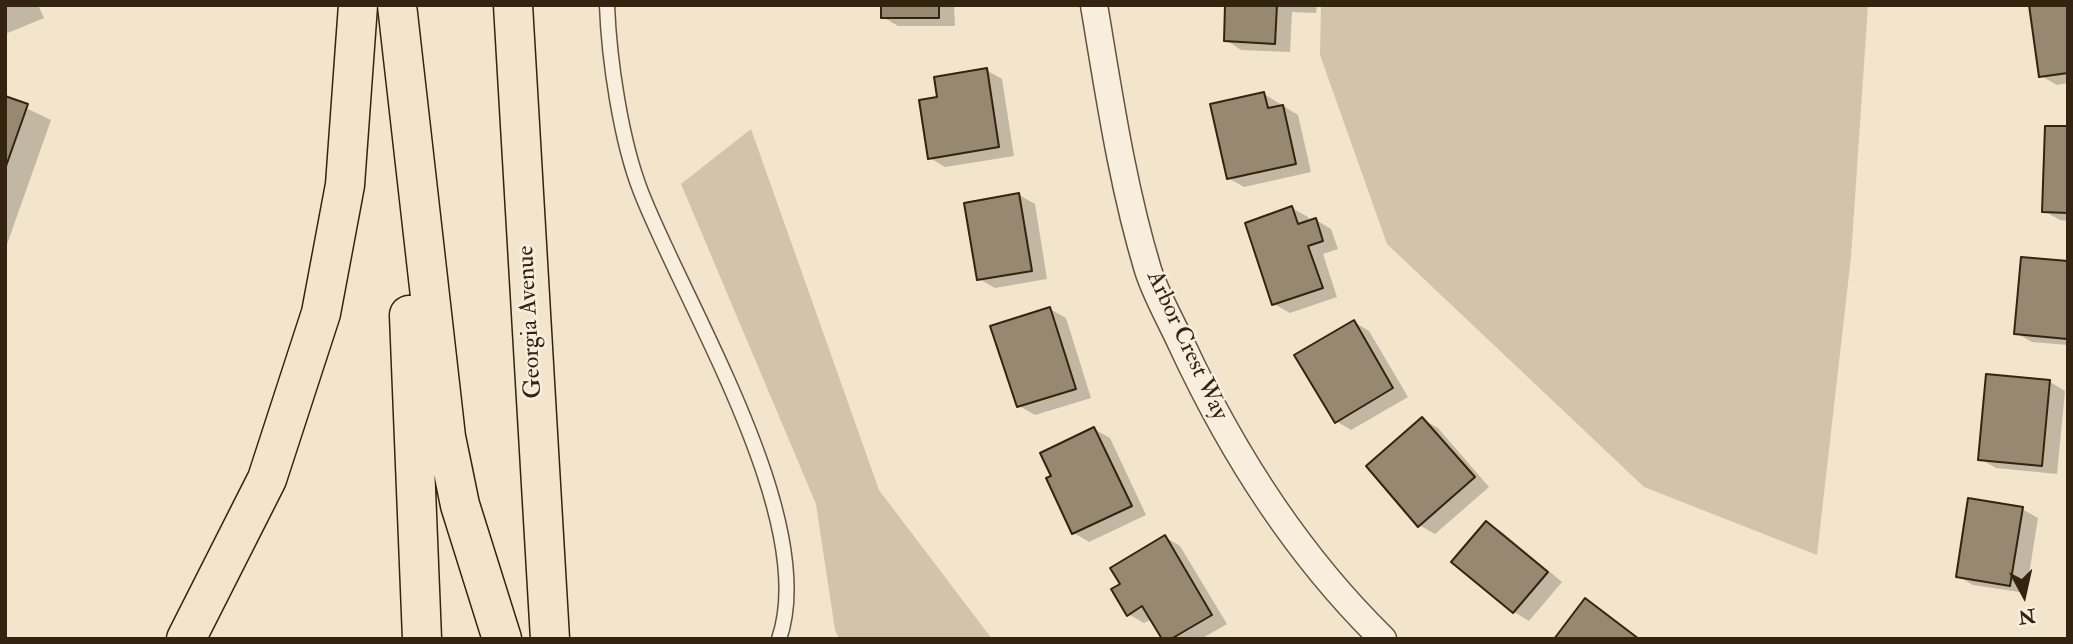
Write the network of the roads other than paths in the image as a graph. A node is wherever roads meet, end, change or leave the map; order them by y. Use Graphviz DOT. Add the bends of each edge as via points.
graph roads {
  1 [pos="358,5"];
  2 [pos="396,5"];
  3 [pos="513,5"];
  4 [pos="607,5"];
  5 [pos="1094,5"];
  6 [pos="186,639"];
  7 [pos="422,639"];
  8 [pos="502,639"];
  9 [pos="550,639"];
  10 [pos="779,639"];
  11 [pos="1383,639"];
  1 -- 6 [label="main road" via="345,186 321,313 267,479"];
  2 -- 7 [label="main road"];
  2 -- 8 [label="main road" via="446,437 460,505"];
  3 -- 9 [label="main road, Georgia Avenue"];
  4 -- 10 [label="lane" via="623,127 640,190 753,439 777,514 788,588"];
  5 -- 11 [label="street, Arbor Crest Way" via="1115,134 1149,273 1210,405 1260,489 1349,605"];
}
